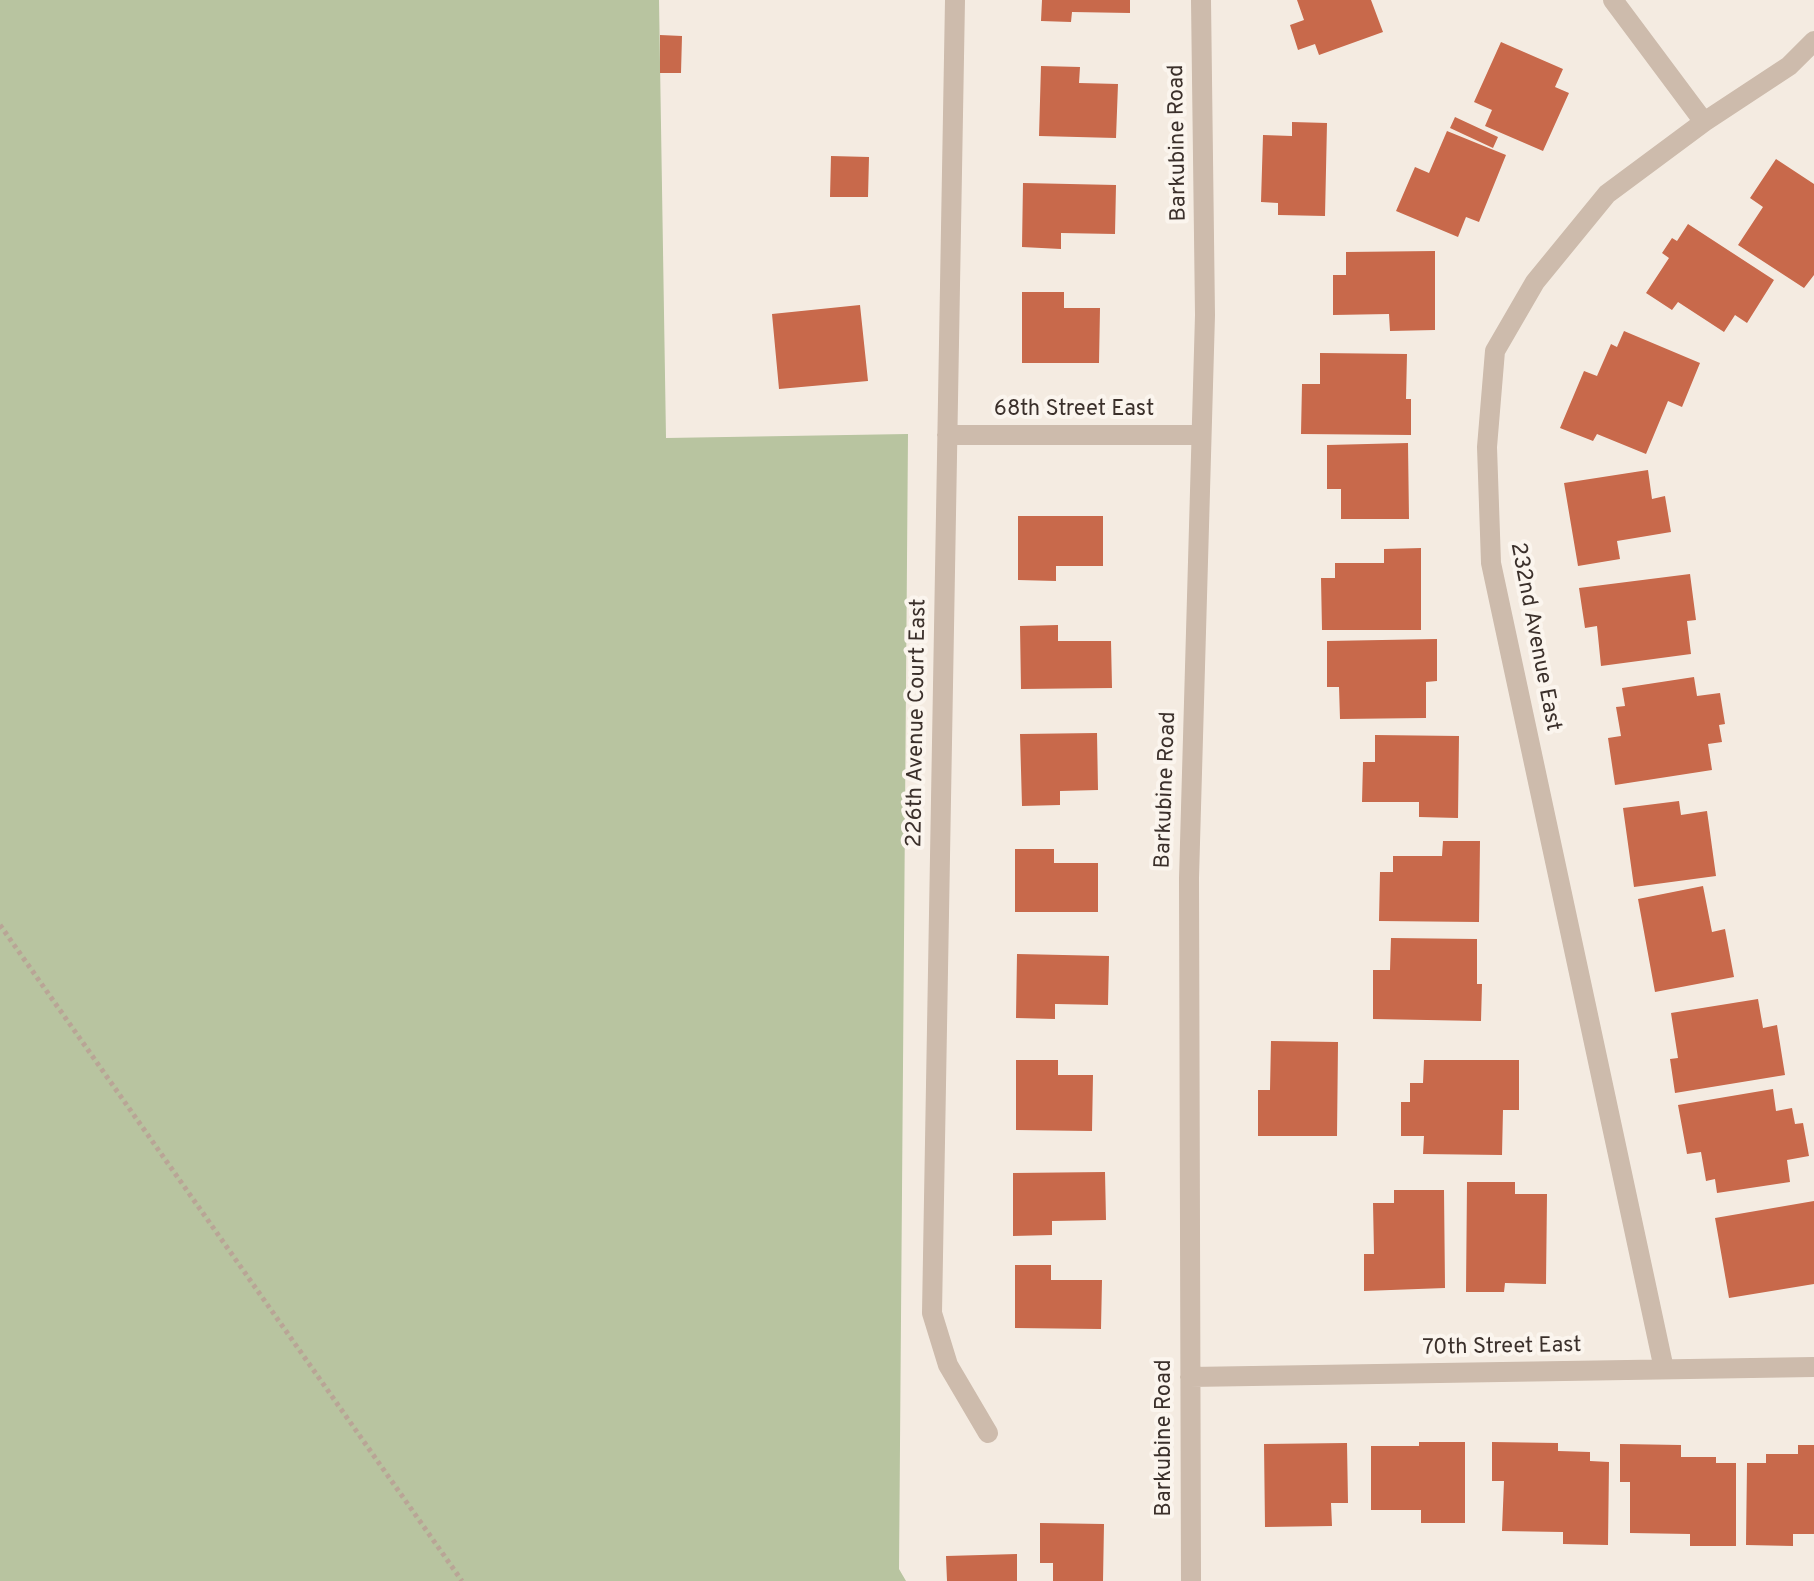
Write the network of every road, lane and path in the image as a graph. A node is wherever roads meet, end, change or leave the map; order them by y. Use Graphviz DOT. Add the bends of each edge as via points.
graph roads {
  1 [pos="955,0"];
  2 [pos="1201,0"];
  3 [pos="1613,0"];
  4 [pos="1814,41"];
  5 [pos="1704,122"];
  6 [pos="947,435"];
  7 [pos="1201,435"];
  8 [pos="0,925"];
  9 [pos="1814,1367"];
  10 [pos="1664,1369"];
  11 [pos="1190,1377"];
  12 [pos="988,1433"];
  13 [pos="462,1581"];
  14 [pos="1191,1581"];
  1 -- 6 [label="street, 226th Avenue Court East"];
  2 -- 7 [label="street, Barkubine Road"];
  3 -- 5 [label="street"];
  4 -- 5 [label="street, 232nd Avenue East" via="1789,66"];
  5 -- 10 [label="street, 232nd Avenue East" via="1607,194 1535,282 1495,351 1487,447 1491,563"];
  6 -- 7 [label="street, 68th Street East"];
  6 -- 12 [label="street, 226th Avenue Court East" via="932,1313 948,1365"];
  7 -- 11 [label="street, Barkubine Road" via="1189,878"];
  8 -- 13 [label="path"];
  9 -- 10 [label="street, 70th Street East"];
  10 -- 11 [label="street, 70th Street East"];
  11 -- 14 [label="street, Barkubine Road"];
}
